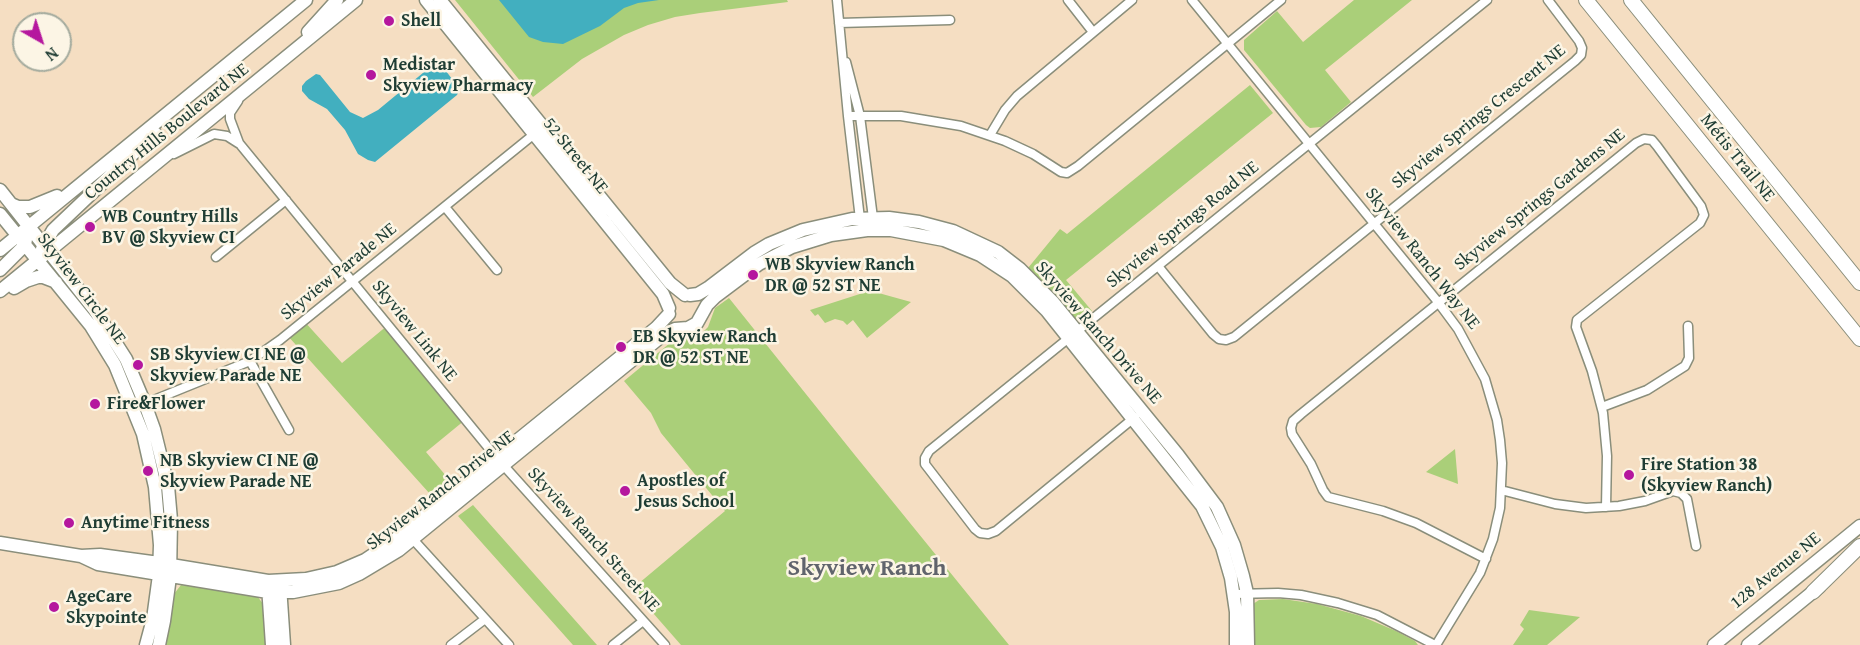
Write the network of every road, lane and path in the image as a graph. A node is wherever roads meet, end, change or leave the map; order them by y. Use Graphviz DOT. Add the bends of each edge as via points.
graph roads {
  1 [pos="306,0"];
  2 [pos="426,0"];
  3 [pos="440,0"];
  4 [pos="837,0"];
  5 [pos="1068,0"];
  6 [pos="1132,0"];
  7 [pos="1192,0"];
  8 [pos="1281,0"];
  9 [pos="1487,0"];
  10 [pos="1548,0"];
  11 [pos="1586,0"];
  12 [pos="1631,0"];
  13 [pos="350,2"];
  14 [pos="950,20"];
  15 [pos="839,23"];
  16 [pos="1094,32"];
  17 [pos="1227,43"];
  18 [pos="844,56"];
  19 [pos="221,70"];
  20 [pos="241,95"];
  21 [pos="848,116"];
  22 [pos="860,116"];
  23 [pos="539,130"];
  24 [pos="990,135"];
  25 [pos="239,143"];
  26 [pos="1309,143"];
  27 [pos="162,160"];
  28 [pos="87,179"];
  29 [pos="0,190"];
  30 [pos="1790,196"];
  31 [pos="286,200"];
  32 [pos="11,204"];
  33 [pos="445,207"];
  34 [pos="0,214"];
  35 [pos="867,222"];
  36 [pos="1374,223"];
  37 [pos="29,226"];
  38 [pos="21,240"];
  39 [pos="46,248"];
  40 [pos="0,250"];
  41 [pos="216,257"];
  42 [pos="38,261"];
  43 [pos="1158,266"];
  44 [pos="0,270"];
  45 [pos="497,270"];
  46 [pos="1860,271"];
  47 [pos="352,282"];
  48 [pos="57,283"];
  49 [pos="1860,283"];
  50 [pos="0,291"];
  51 [pos="688,295"];
  52 [pos="0,296"];
  53 [pos="1438,302"];
  54 [pos="1830,302"];
  55 [pos="669,311"];
  56 [pos="702,314"];
  57 [pos="1688,326"];
  58 [pos="683,328"];
  59 [pos="1860,331"];
  60 [pos="1073,335"];
  61 [pos="1860,339"];
  62 [pos="250,361"];
  63 [pos="140,406"];
  64 [pos="1602,407"];
  65 [pos="1138,415"];
  66 [pos="289,430"];
  67 [pos="500,461"];
  68 [pos="1501,490"];
  69 [pos="1606,507"];
  70 [pos="1860,526"];
  71 [pos="410,535"];
  72 [pos="0,543"];
  73 [pos="1696,546"];
  74 [pos="1860,546"];
  75 [pos="1860,556"];
  76 [pos="1486,559"];
  77 [pos="165,570"];
  78 [pos="274,587"];
  79 [pos="1813,592"];
  80 [pos="1247,593"];
  81 [pos="1234,594"];
  82 [pos="484,619"];
  83 [pos="643,621"];
  84 [pos="146,645"];
  85 [pos="159,645"];
  86 [pos="272,645"];
  87 [pos="284,645"];
  88 [pos="451,645"];
  89 [pos="509,645"];
  90 [pos="614,645"];
  91 [pos="665,645"];
  92 [pos="1236,645"];
  93 [pos="1248,645"];
  94 [pos="1436,645"];
  95 [pos="1714,645"];
  96 [pos="1748,645"];
  1 -- 19 [label="street, Country Hills Boulevard NE"];
  2 -- 23 [label="street, 52 Street NE"];
  3 -- 23 [label="street, 52 Street NE"];
  4 -- 15 [label="street"];
  5 -- 16 [label="street"];
  6 -- 16 [label="street"];
  7 -- 17 [label="street, Skyview Ranch Way NE"];
  8 -- 17 [label="street"];
  9 -- 26 [label="street"];
  10 -- 36 [label="street, Skyview Springs Crescent NE" via="1579,41 1581,55"];
  11 -- 54 [label="main road, Métis Trail NE"];
  12 -- 30 [label="main road, Métis Trail NE"];
  13 -- 20 [label="street, Country Hills Boulevard NE"];
  14 -- 15 [label="street"];
  15 -- 18 [label="street"];
  16 -- 24 [label="street" via="1017,96"];
  17 -- 24 [label="street" via="1072,171 1062,172"];
  17 -- 26 [label="street, Skyview Ranch Way NE"];
  18 -- 21 [label="street"];
  18 -- 22 [label="street"];
  19 -- 28 [label="street, Country Hills Boulevard NE"];
  19 -- 39 [label="street" via="53,230"];
  20 -- 25 [label="street, Skyview Link NE" via="230,113"];
  20 -- 27 [label="street, Country Hills Boulevard NE"];
  21 -- 22 [label="street"];
  21 -- 35 [label="street"];
  22 -- 24 [label="street" via="922,118"];
  22 -- 35 [label="street"];
  23 -- 33 [label="street, Skyview Parade NE"];
  23 -- 51 [label="street, 52 Street NE" via="673,287"];
  23 -- 55 [label="street, 52 Street NE" via="663,294"];
  25 -- 27 [label="street" via="214,134"];
  25 -- 31 [label="street, Skyview Link NE"];
  26 -- 36 [label="street, Skyview Ranch Way NE"];
  26 -- 43 [label="street, Skyview Springs Road NE"];
  27 -- 39 [label="street, Country Hills Boulevard NE"];
  28 -- 32 [label="street" via="37,206"];
  28 -- 37 [label="street, Country Hills Boulevard NE"];
  29 -- 32 [label="street, Skyview Circle NE"];
  30 -- 46 [label="main road" via="1810,212"];
  30 -- 49 [label="main road, Métis Trail NE"];
  31 -- 41 [label="street"];
  31 -- 47 [label="street, Skyview Link NE"];
  32 -- 37 [label="street, Skyview Circle NE"];
  33 -- 45 [label="street"];
  33 -- 47 [label="street, Skyview Parade NE"];
  34 -- 38 [label="street, Skyview Circle NE"];
  35 -- 51 [label="street, Skyview Ranch Drive NE" via="825,224 787,236 754,253 704,291"];
  35 -- 56 [label="street, Skyview Ranch Drive NE" via="775,255 715,297"];
  35 -- 60 [label="street, Skyview Ranch Drive NE" via="919,222 983,244 1033,280"];
  36 -- 43 [label="street" via="1226,340 1213,334"];
  36 -- 53 [label="street, Skyview Ranch Way NE"];
  37 -- 38 [label="street, Country Hills Boulevard NE"];
  37 -- 39 [label="street, Skyview Circle NE"];
  38 -- 40 [label="street, Country Hills Boulevard NE"];
  38 -- 42 [label="street, Skyview Circle NE"];
  38 -- 44 [label="street"];
  39 -- 42 [label="street, Country Hills Boulevard NE"];
  39 -- 63 [label="street, Skyview Circle NE" via="111,333 133,374"];
  42 -- 48 [label="street, Skyview Circle NE"];
  42 -- 50 [label="street, Country Hills Boulevard NE"];
  43 -- 60 [label="street, Skyview Springs Road NE"];
  47 -- 62 [label="street, Skyview Parade NE"];
  47 -- 67 [label="street, Skyview Link NE"];
  48 -- 52 [label="street" via="43,277 32,278"];
  48 -- 63 [label="street, Skyview Circle NE" via="101,342"];
  51 -- 55 [label="street" via="676,297"];
  51 -- 56 [label="street" via="700,304"];
  53 -- 64 [label="street, Skyview Springs Gardens NE" via="1636,143 1652,140 1704,215 1700,223 1577,320"];
  53 -- 68 [label="street, Skyview Ranch Way NE" via="1458,329 1485,379 1498,430"];
  53 -- 76 [label="street" via="1293,421 1292,434 1328,497 1416,523"];
  54 -- 59 [label="main road"];
  54 -- 61 [label="main road, Métis Trail NE"];
  55 -- 58 [label="street" via="674,323"];
  55 -- 67 [label="street, Skyview Ranch Drive NE" via="656,328"];
  56 -- 58 [label="street" via="693,326"];
  57 -- 64 [label="street" via="1689,358 1685,366 1647,390"];
  58 -- 67 [label="street, Skyview Ranch Drive NE" via="662,336"];
  60 -- 65 [label="street, Skyview Ranch Drive NE"];
  60 -- 65 [label="street, Skyview Springs Road NE" via="924,458 929,471 975,529 988,534 996,531"];
  62 -- 63 [label="street, Skyview Parade NE"];
  62 -- 66 [label="street"];
  63 -- 77 [label="street, Skyview Circle NE"];
  64 -- 69 [label="street, Skyview Springs Gardens NE" via="1607,456"];
  65 -- 80 [label="street, Skyview Ranch Drive NE" via="1195,476 1216,507 1234,545"];
  65 -- 81 [label="street, Skyview Ranch Drive NE" via="1202,506 1222,547"];
  67 -- 71 [label="street, Skyview Ranch Drive NE"];
  67 -- 83 [label="street, Skyview Ranch Street NE"];
  68 -- 69 [label="street" via="1564,506"];
  68 -- 76 [label="street, Skyview Ranch Way NE" via="1497,523"];
  69 -- 73 [label="street" via="1645,501 1673,491 1681,493 1687,499"];
  70 -- 95 [label="street, 128 Avenue NE"];
  71 -- 78 [label="street, Skyview Ranch Drive NE" via="379,563 339,583 316,588"];
  71 -- 82 [label="street"];
  72 -- 77 [label="street, Skyview Ranch Drive NE" via="81,556 98,564"];
  74 -- 79 [label="main road"];
  75 -- 79 [label="main road"];
  76 -- 94 [label="street, Skyview Ranch Way NE"];
  77 -- 78 [label="street, Skyview Ranch Drive NE"];
  77 -- 84 [label="street, Skyview Circle NE"];
  77 -- 85 [label="street, Skyview Circle NE" via="164,621"];
  78 -- 86 [label="street"];
  78 -- 87 [label="street"];
  79 -- 96 [label="street"];
  80 -- 81 [label="street"];
  80 -- 93 [label="street, Skyview Ranch Drive NE"];
  80 -- 94 [label="street" via="1301,595 1338,603 1377,615"];
  81 -- 92 [label="street, Skyview Ranch Drive NE"];
  82 -- 88 [label="street"];
  82 -- 89 [label="street"];
  83 -- 90 [label="street"];
  83 -- 91 [label="street, Skyview Ranch Street NE"];
}
